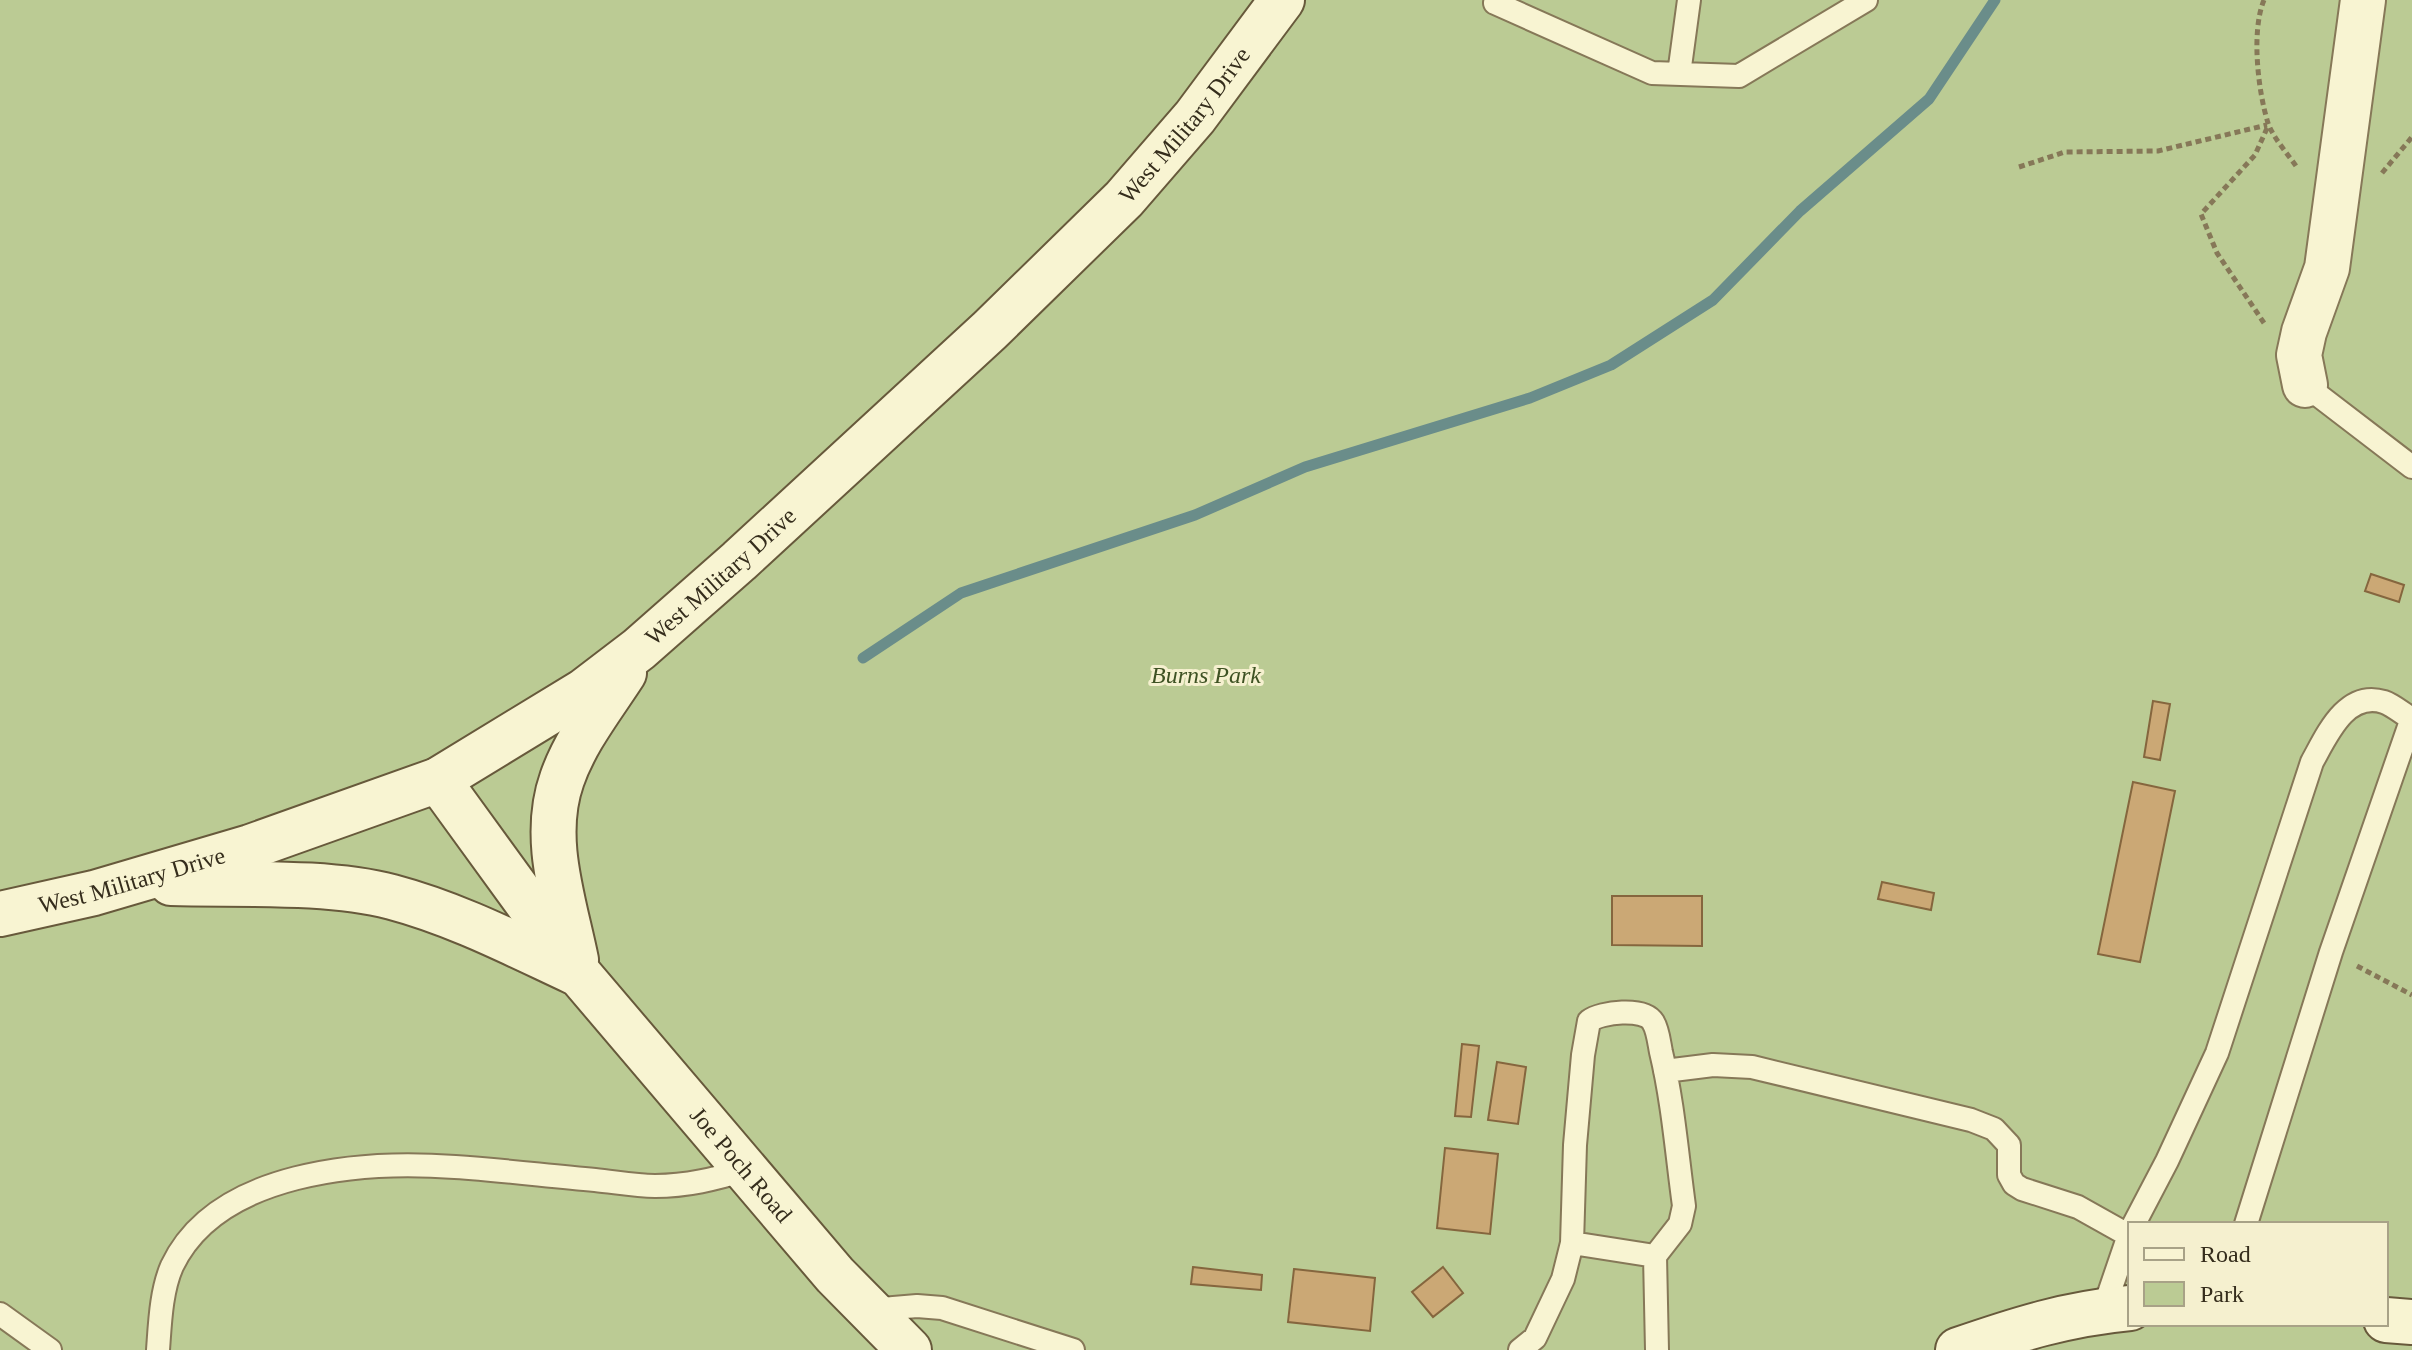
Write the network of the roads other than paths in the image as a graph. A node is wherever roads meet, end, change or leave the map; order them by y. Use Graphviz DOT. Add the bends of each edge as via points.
graph roads {
  1 [pos="1282,0"];
  2 [pos="1497,0"];
  3 [pos="1689,0"];
  4 [pos="1866,0"];
  5 [pos="2363,0"];
  6 [pos="1679,74"];
  7 [pos="2305,385"];
  8 [pos="2408,454"];
  9 [pos="639,649"];
  10 [pos="2412,719"];
  11 [pos="438,780"];
  12 [pos="128,882"];
  13 [pos="0,914"];
  14 [pos="579,974"];
  15 [pos="1665,1071"];
  16 [pos="745,1170"];
  17 [pos="2135,1222"];
  18 [pos="2247,1222"];
  19 [pos="2128,1229"];
  20 [pos="1572,1243"];
  21 [pos="2128,1247"];
  22 [pos="1655,1256"];
  23 [pos="869,1310"];
  24 [pos="2117,1310"];
  25 [pos="0,1314"];
  26 [pos="2388,1320"];
  27 [pos="2412,1322"];
  28 [pos="50,1350"];
  29 [pos="158,1350"];
  30 [pos="909,1350"];
  31 [pos="1073,1350"];
  32 [pos="1520,1350"];
  33 [pos="1657,1350"];
  34 [pos="1958,1350"];
  1 -- 9 [label="street, West Military Drive" via="1195,117 1124,199 979,341"];
  2 -- 6 [label="lane" via="1652,73"];
  3 -- 6 [label="lane"];
  4 -- 6 [label="lane" via="1739,76"];
  5 -- 7 [label="street" via="2327,268 2299,355"];
  7 -- 8 [label="lane"];
  9 -- 11 [label="street, West Military Drive" via="584,691"];
  9 -- 14 [label="street, Joe Poch Road" via="577,746 561,779 553,818 553,847"];
  10 -- 17 [label="lane" via="2384,702 2366,700 2350,706 2312,762 2217,1053"];
  10 -- 18 [label="lane" via="2331,952"];
  11 -- 12 [label="street, West Military Drive" via="250,847"];
  11 -- 14 [label="street, Joe Poch Road"];
  12 -- 13 [label="street, West Military Drive"];
  12 -- 14 [label="street, Joe Poch Road" via="326,887 389,896 458,917"];
  14 -- 16 [label="street, Joe Poch Road"];
  15 -- 19 [label="lane" via="1752,1067 1971,1120 1994,1129 2009,1145 2014,1184"];
  15 -- 20 [label="lane" via="1648,1016 1615,1013 1589,1021 1575,1145"];
  15 -- 22 [label="lane" via="1684,1206 1680,1224"];
  16 -- 23 [label="street, Joe Poch Road"];
  16 -- 29 [label="lane" via="666,1186 452,1166 375,1167 291,1179 250,1193 187,1239 171,1269"];
  20 -- 22 [label="lane"];
  20 -- 32 [label="lane" via="1563,1279 1535,1338"];
  21 -- 24 [label="lane"];
  22 -- 33 [label="lane"];
  23 -- 30 [label="street, Joe Poch Road"];
  23 -- 31 [label="lane" via="942,1308"];
  24 -- 34 [label="street" via="2034,1324"];
  25 -- 28 [label="lane"];
  26 -- 27 [label="street"];
}
